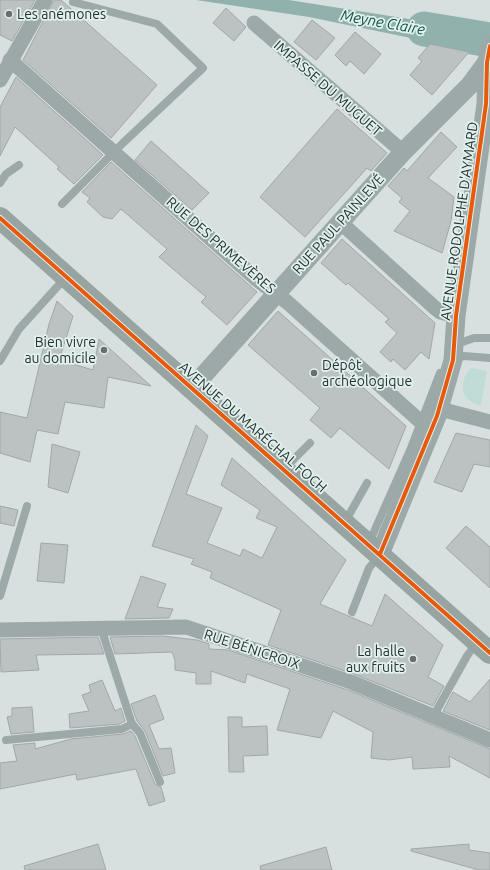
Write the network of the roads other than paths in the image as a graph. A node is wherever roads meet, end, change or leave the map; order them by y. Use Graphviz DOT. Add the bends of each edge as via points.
graph roads {
  1 [pos="45,0"];
  2 [pos="73,2"];
  3 [pos="254,23"];
  4 [pos="488,54"];
  5 [pos="10,60"];
  6 [pos="0,80"];
  7 [pos="470,85"];
  8 [pos="486,104"];
  9 [pos="115,152"];
  10 [pos="403,152"];
  11 [pos="19,165"];
  12 [pos="0,183"];
  13 [pos="62,204"];
  14 [pos="0,218"];
  15 [pos="340,222"];
  16 [pos="66,276"];
  17 [pos="276,294"];
  18 [pos="456,316"];
  19 [pos="490,338"];
  20 [pos="490,358"];
  21 [pos="450,359"];
  22 [pos="0,362"];
  23 [pos="192,388"];
  24 [pos="440,409"];
  25 [pos="490,422"];
  26 [pos="426,427"];
  27 [pos="310,442"];
  28 [pos="284,469"];
  29 [pos="367,483"];
  30 [pos="27,506"];
  31 [pos="345,522"];
  32 [pos="374,548"];
  33 [pos="0,596"];
  34 [pos="352,612"];
  35 [pos="101,628"];
  36 [pos="0,630"];
  37 [pos="484,647"];
  38 [pos="434,715"];
  39 [pos="132,724"];
  40 [pos="6,740"];
  41 [pos="490,740"];
  42 [pos="160,782"];
  1 -- 5 [label="street"];
  2 -- 9 [label="lane" via="157,24 203,68"];
  3 -- 10 [label="street, IMPASSE DU MUGUET"];
  4 -- 7 [label="street, RUE PAUL PAINLEVÉ"];
  4 -- 8 [label="street, AVENUE RODOLPHE D'AYMARD"];
  5 -- 6 [label="street"];
  5 -- 9 [label="street, RUE DES PRIMEVÈRES"];
  7 -- 8 [label="street, AVENUE RODOLPHE D'AYMARD"];
  7 -- 10 [label="street, RUE PAUL PAINLEVÉ"];
  8 -- 18 [label="street, AVENUE RODOLPHE D'AYMARD"];
  9 -- 13 [label="lane"];
  9 -- 17 [label="street, RUE DES PRIMEVÈRES"];
  10 -- 15 [label="street, RUE PAUL PAINLEVÉ"];
  11 -- 12 [label="lane" via="6,174"];
  14 -- 16 [label="main road, AVENUE DU MARÉCHAL FOCH"];
  15 -- 17 [label="street, RUE PAUL PAINLEVÉ"];
  15 -- 18 [label="street" via="435,308"];
  16 -- 22 [label="lane" via="20,329"];
  16 -- 23 [label="main road, AVENUE DU MARÉCHAL FOCH"];
  17 -- 23 [label="street, RUE PAUL PAINLEVÉ"];
  17 -- 26 [label="street, RUE DES PRIMEVÈRES"];
  18 -- 21 [label="street, AVENUE RODOLPHE D'AYMARD"];
  19 -- 21 [label="lane" via="474,338"];
  20 -- 21 [label="lane" via="471,356"];
  21 -- 24 [label="street, AVENUE RODOLPHE D'AYMARD"];
  21 -- 26 [label="lane"];
  23 -- 28 [label="main road, AVENUE DU MARÉCHAL FOCH"];
  24 -- 25 [label="street"];
  24 -- 26 [label="street, AVENUE RODOLPHE D'AYMARD"];
  26 -- 32 [label="street, AVENUE RODOLPHE D'AYMARD"];
  27 -- 28 [label="lane"];
  28 -- 31 [label="main road, AVENUE DU MARÉCHAL FOCH"];
  29 -- 31 [label="lane"];
  30 -- 33 [label="lane"];
  31 -- 32 [label="main road, AVENUE DU MARÉCHAL FOCH"];
  32 -- 34 [label="lane"];
  32 -- 37 [label="main road, AVENUE DU MARÉCHAL FOCH"];
  35 -- 36 [label="street, RUE BÉNICROIX"];
  35 -- 38 [label="street, RUE BÉNICROIX" via="186,627 351,682"];
  35 -- 39 [label="lane"];
  37 -- 38 [label="lane" via="467,656"];
  38 -- 41 [label="street, RUE BÉNICROIX"];
  39 -- 40 [label="lane" via="122,730"];
  39 -- 42 [label="lane" via="140,733"];
}
